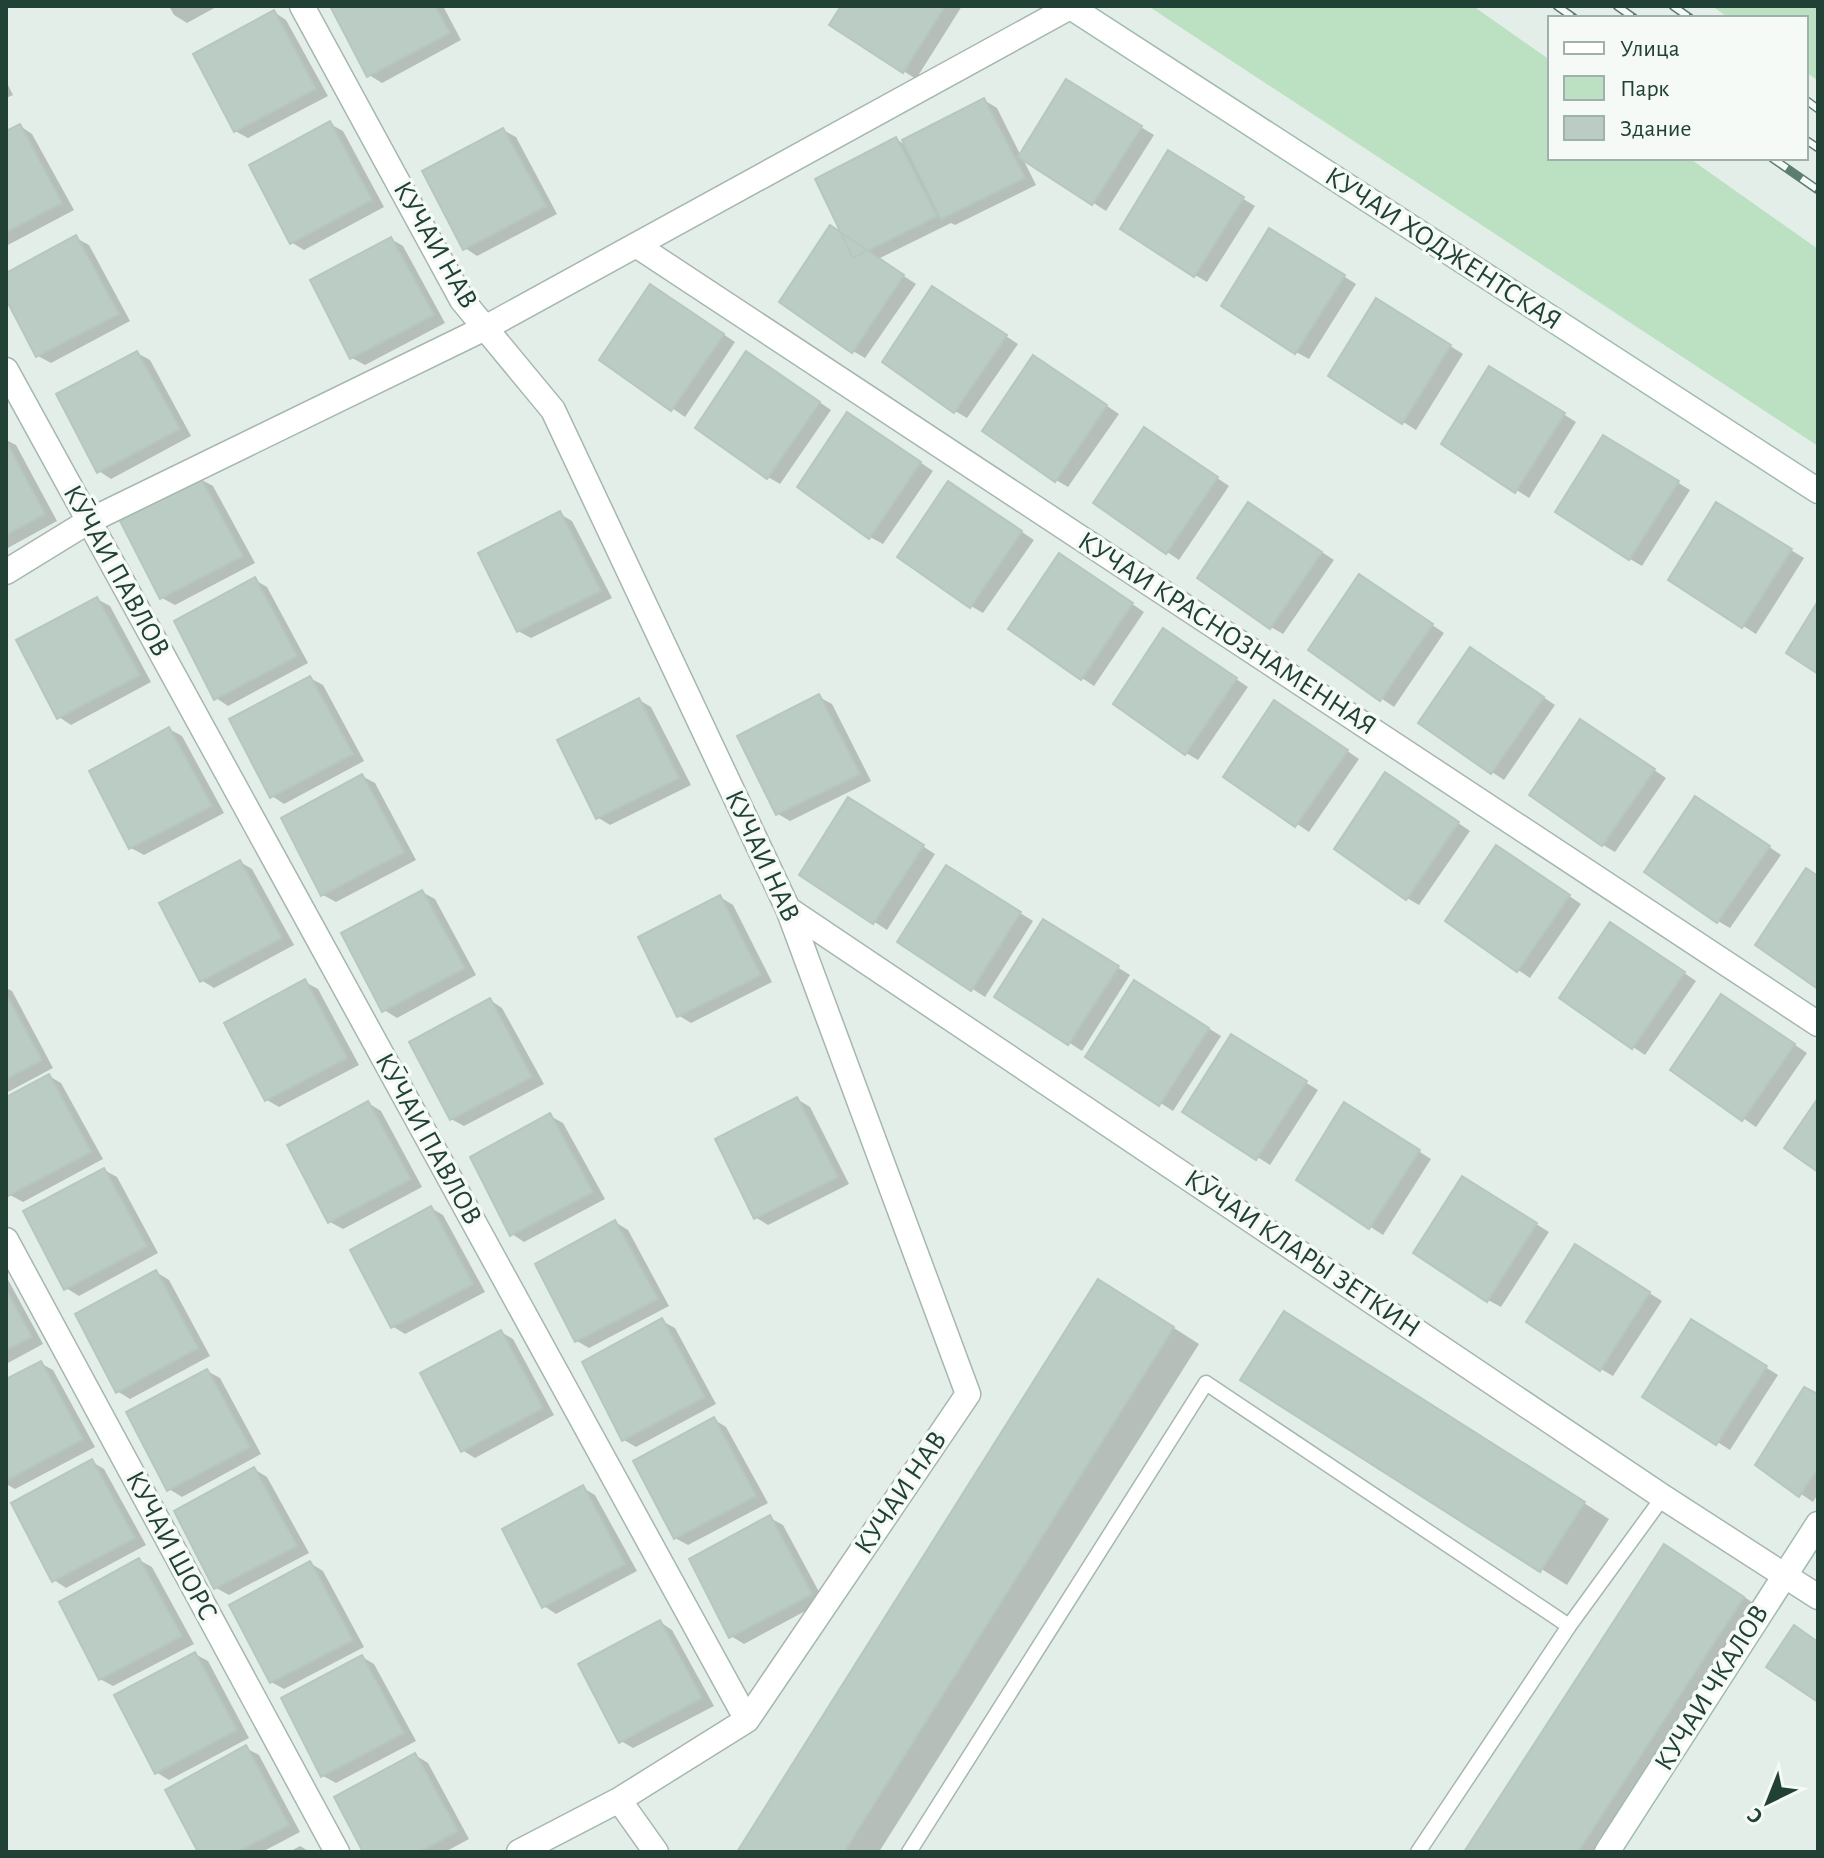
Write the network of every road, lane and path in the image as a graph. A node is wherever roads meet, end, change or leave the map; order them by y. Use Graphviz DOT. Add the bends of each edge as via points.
graph roads {
  1 [pos="302,6"];
  2 [pos="1069,6"];
  3 [pos="636,245"];
  4 [pos="485,328"];
  5 [pos="6,370"];
  6 [pos="1818,491"];
  7 [pos="89,521"];
  8 [pos="6,572"];
  9 [pos="788,909"];
  10 [pos="1818,1024"];
  11 [pos="6,1240"];
  12 [pos="1663,1497"];
  13 [pos="1818,1524"];
  14 [pos="1784,1575"];
  15 [pos="1818,1597"];
  16 [pos="1569,1626"];
  17 [pos="747,1720"];
  18 [pos="619,1800"];
  19 [pos="337,1852"];
  20 [pos="519,1852"];
  21 [pos="656,1852"];
  22 [pos="909,1852"];
  23 [pos="1418,1852"];
  24 [pos="1607,1852"];
  1 -- 4 [label="street, КУЧАИ НАВ" via="462,300"];
  2 -- 3 [label="street"];
  2 -- 6 [label="street, КУЧАИ ХОДЖЕНТСКАЯ"];
  3 -- 4 [label="street"];
  3 -- 10 [label="street, КУЧАИ КРАСНОЗНАМЕННАЯ"];
  4 -- 7 [label="street"];
  4 -- 9 [label="street, КУЧАИ НАВ" via="553,410"];
  5 -- 7 [label="street, КӮЧАИ ПАВЛОВ"];
  7 -- 8 [label="street"];
  7 -- 17 [label="street, КӮЧАИ ПАВЛОВ"];
  9 -- 12 [label="street, КӮЧАИ КЛАРЫ ЗЕТКИН"];
  9 -- 17 [label="street, КУЧАИ НАВ" via="968,1394"];
  11 -- 19 [label="street, КУЧАИ ШОРС"];
  12 -- 14 [label="street, КӮЧАИ КЛАРЫ ЗЕТКИН"];
  12 -- 16 [label="lane"];
  13 -- 14 [label="street, КУЧАИ ЧКАЛОВ"];
  14 -- 15 [label="street, КӮЧАИ КЛАРЫ ЗЕТКИН"];
  14 -- 24 [label="street, КУЧАИ ЧКАЛОВ"];
  16 -- 22 [label="lane" via="1206,1383"];
  16 -- 23 [label="lane"];
  17 -- 18 [label="street"];
  18 -- 20 [label="street"];
  18 -- 21 [label="street"];
}
